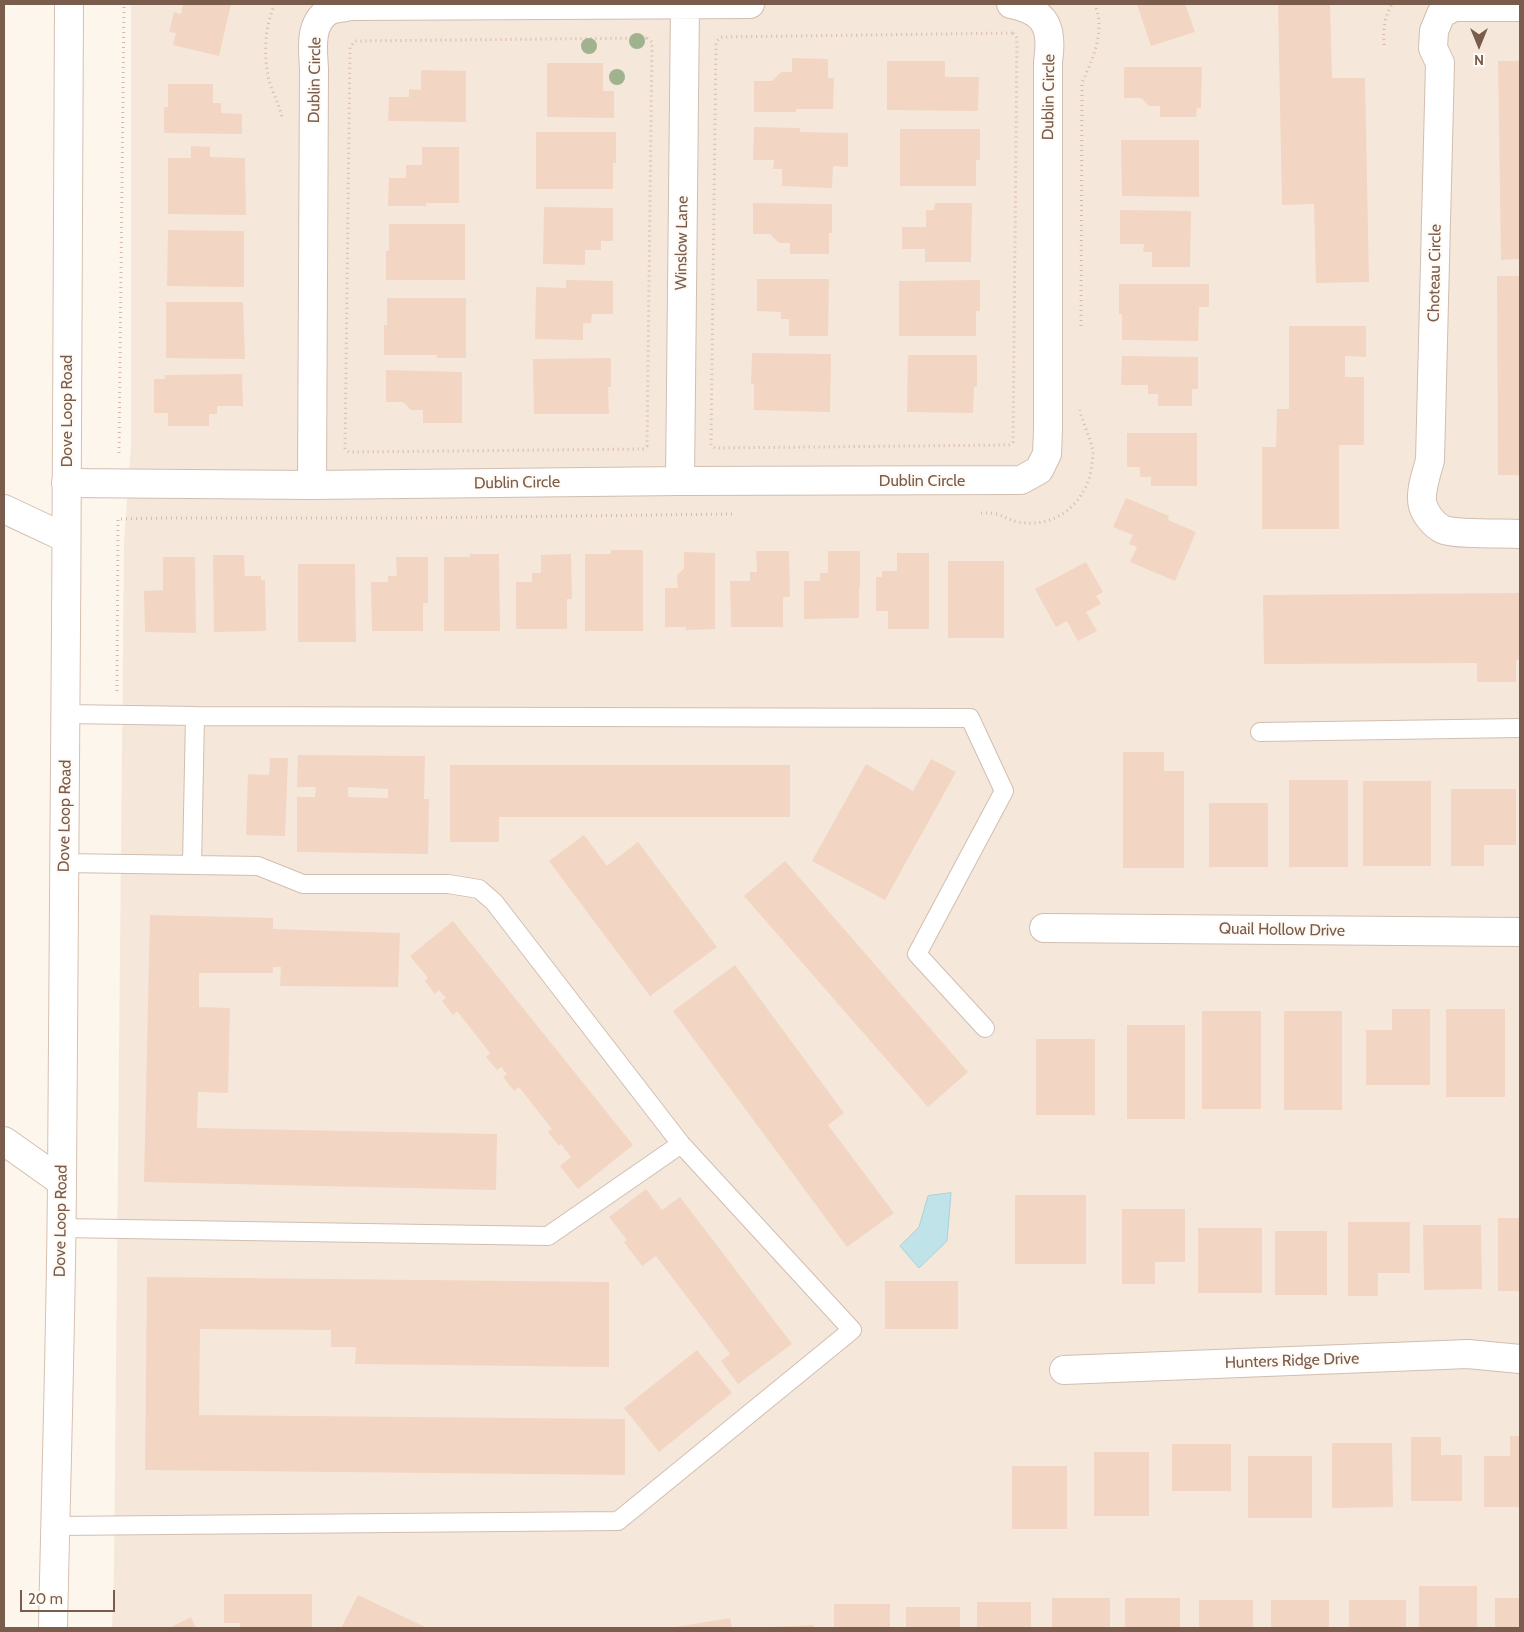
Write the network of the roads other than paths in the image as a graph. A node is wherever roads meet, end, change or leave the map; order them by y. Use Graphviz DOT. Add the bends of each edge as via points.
graph roads {
  1 [pos="69,4"];
  2 [pos="750,4"];
  3 [pos="1011,4"];
  4 [pos="685,5"];
  5 [pos="1520,7"];
  6 [pos="680,481"];
  7 [pos="66,483"];
  8 [pos="312,485"];
  9 [pos="4,508"];
  10 [pos="1520,534"];
  11 [pos="66,538"];
  12 [pos="66,714"];
  13 [pos="196,716"];
  14 [pos="1520,728"];
  15 [pos="1260,732"];
  16 [pos="64,863"];
  17 [pos="192,864"];
  18 [pos="1044,928"];
  19 [pos="1520,932"];
  20 [pos="985,1028"];
  21 [pos="4,1141"];
  22 [pos="681,1144"];
  23 [pos="62,1182"];
  24 [pos="62,1228"];
  25 [pos="1520,1359"];
  26 [pos="1064,1370"];
  27 [pos="55,1526"];
  28 [pos="53,1628"];
  1 -- 7 [label="street, Dove Loop Road"];
  2 -- 4 [label="street, Dublin Circle"];
  3 -- 6 [label="street, Dublin Circle" via="1026,7 1042,17 1049,33 1050,47 1048,429 1046,454 1039,470 1021,480"];
  4 -- 6 [label="street, Winslow Lane"];
  4 -- 8 [label="street, Dublin Circle" via="350,6 328,11 316,24 313,42"];
  5 -- 10 [label="street, Choteau Circle" via="1454,7 1442,14 1434,31 1433,48 1440,64 1440,93 1430,460 1422,505 1431,520 1444,530"];
  6 -- 8 [label="street, Dublin Circle"];
  7 -- 8 [label="street, Dublin Circle"];
  7 -- 11 [label="street, Dove Loop Road"];
  9 -- 11 [label="street"];
  11 -- 12 [label="street, Dove Loop Road"];
  12 -- 13 [label="lane"];
  12 -- 16 [label="street, Dove Loop Road"];
  13 -- 17 [label="lane"];
  13 -- 20 [label="lane" via="970,718 1004,791 917,954"];
  14 -- 15 [label="lane"];
  16 -- 17 [label="lane"];
  16 -- 23 [label="street, Dove Loop Road"];
  17 -- 22 [label="lane" via="258,866 303,884 448,884 479,889 494,902"];
  18 -- 19 [label="street, Quail Hollow Drive"];
  21 -- 23 [label="street"];
  22 -- 24 [label="lane" via="548,1236"];
  22 -- 27 [label="lane" via="852,1330 618,1521"];
  23 -- 24 [label="street, Dove Loop Road"];
  24 -- 27 [label="street, Dove Loop Road"];
  25 -- 26 [label="street, Hunters Ridge Drive" via="1468,1354"];
  27 -- 28 [label="street, Dove Loop Road"];
}
